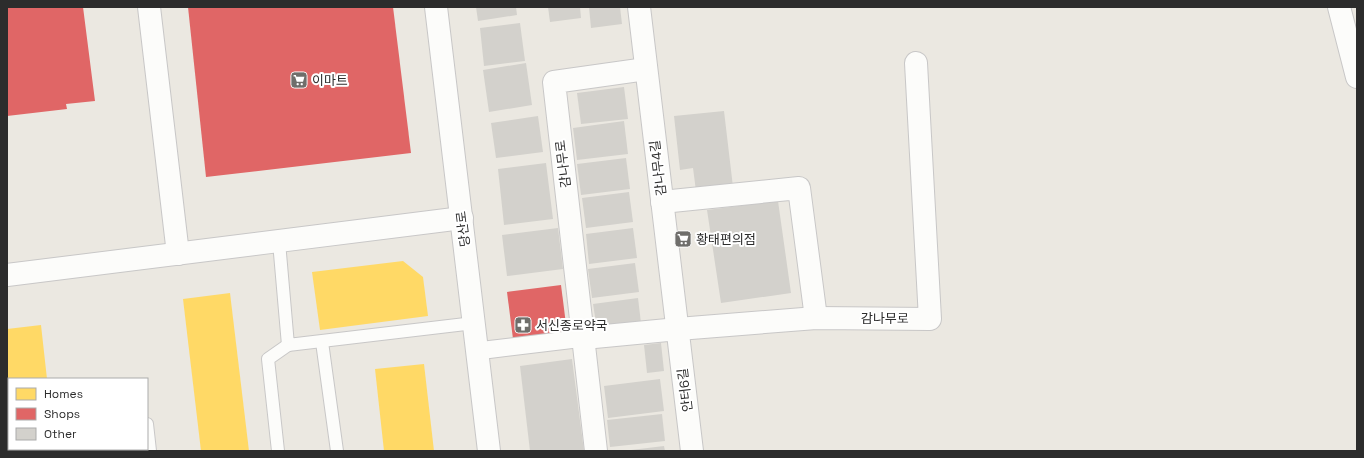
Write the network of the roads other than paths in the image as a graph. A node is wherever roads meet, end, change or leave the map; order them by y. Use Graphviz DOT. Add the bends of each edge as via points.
graph roads {
  1 [pos="149,7"];
  2 [pos="436,7"];
  3 [pos="639,7"];
  4 [pos="1339,7"];
  5 [pos="916,62"];
  6 [pos="646,69"];
  7 [pos="1357,77"];
  8 [pos="662,202"];
  9 [pos="462,218"];
  10 [pos="279,242"];
  11 [pos="178,254"];
  12 [pos="7,275"];
  13 [pos="816,318"];
  14 [pos="474,323"];
  15 [pos="678,328"];
  16 [pos="584,338"];
  17 [pos="322,342"];
  18 [pos="288,345"];
  19 [pos="477,352"];
  20 [pos="148,433"];
  21 [pos="150,451"];
  22 [pos="278,451"];
  23 [pos="337,451"];
  24 [pos="489,451"];
  25 [pos="596,451"];
  26 [pos="692,451"];
  1 -- 11 [label="street"];
  2 -- 9 [label="street, 당산로"];
  3 -- 6 [label="street, 감나무4길"];
  4 -- 7 [label="street"];
  5 -- 13 [label="street, 감나무로" via="930,319"];
  6 -- 8 [label="street, 감나무4길"];
  6 -- 16 [label="street, 감나무로" via="554,82"];
  8 -- 13 [label="street" via="799,188"];
  8 -- 15 [label="street, 감나무4길"];
  9 -- 10 [label="street"];
  9 -- 14 [label="street, 당산로"];
  10 -- 11 [label="street"];
  10 -- 18 [label="lane"];
  11 -- 12 [label="street"];
  13 -- 15 [label="street, 감나무로"];
  14 -- 17 [label="lane"];
  14 -- 19 [label="street, 당산로"];
  15 -- 16 [label="street, 감나무로"];
  15 -- 26 [label="street, 안터6길"];
  16 -- 19 [label="street, 감나무로"];
  16 -- 25 [label="street, 감나무로"];
  17 -- 18 [label="lane"];
  17 -- 23 [label="lane"];
  18 -- 22 [label="lane" via="268,359"];
  19 -- 24 [label="street, 당산로"];
  20 -- 21 [label="lane"];
}
